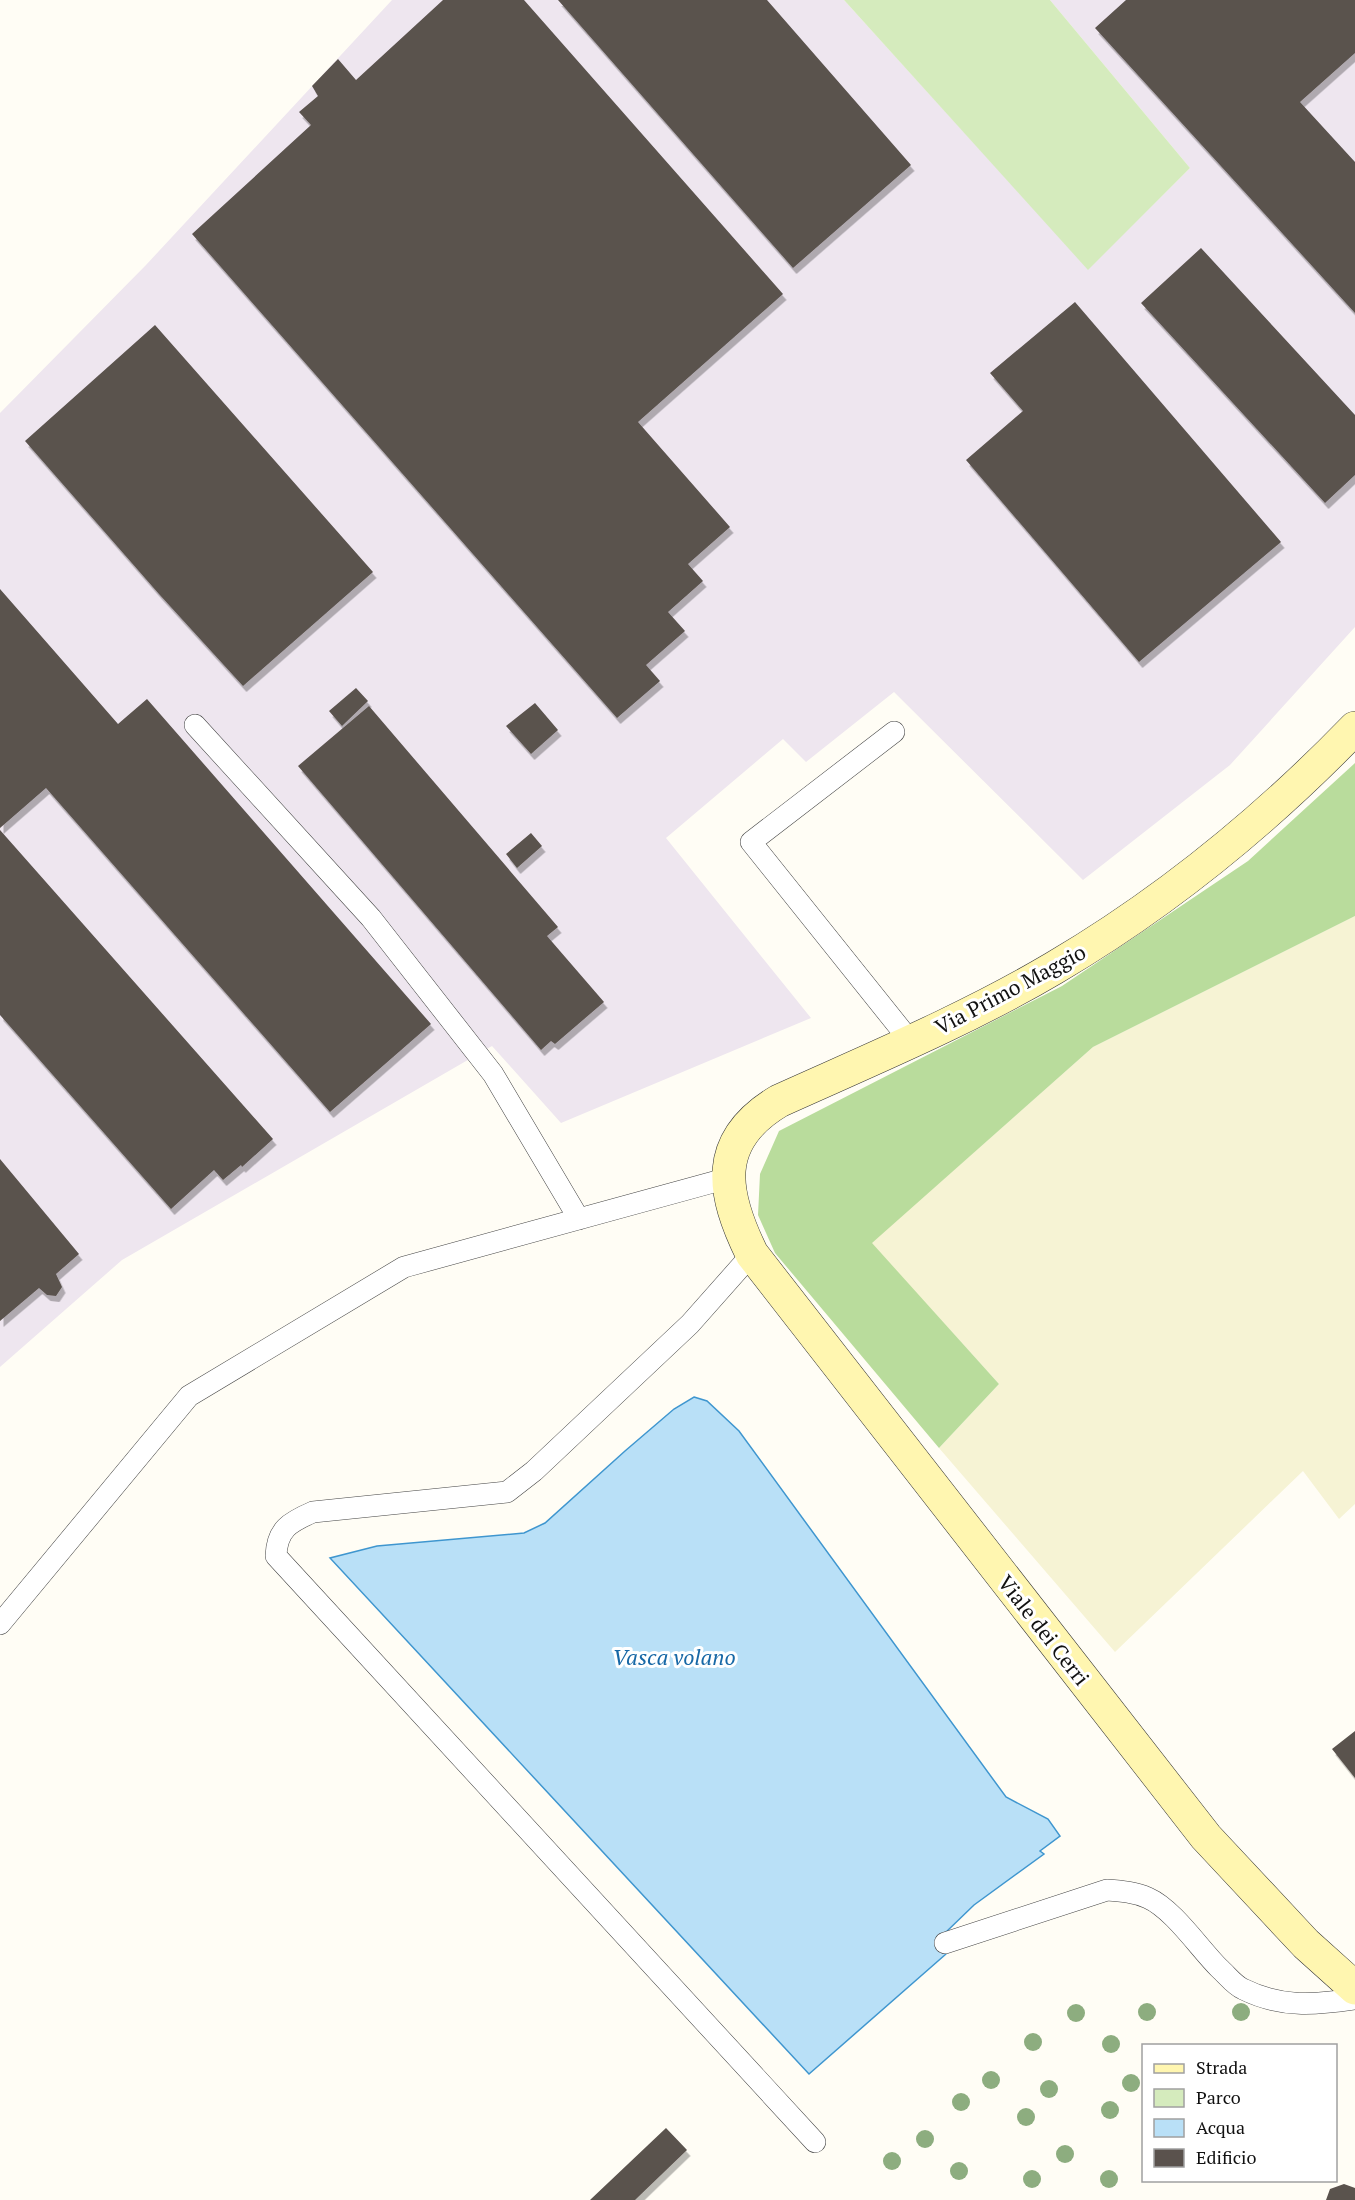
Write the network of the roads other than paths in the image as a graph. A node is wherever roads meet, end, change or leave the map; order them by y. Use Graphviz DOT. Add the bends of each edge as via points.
graph roads {
  1 [pos="195,725"];
  2 [pos="1355,728"];
  3 [pos="894,732"];
  4 [pos="911,1042"];
  5 [pos="728,1178"];
  6 [pos="579,1219"];
  7 [pos="752,1254"];
  8 [pos="0,1624"];
  9 [pos="945,1943"];
  10 [pos="1355,1988"];
  11 [pos="1355,1999"];
  12 [pos="815,2142"];
  1 -- 6 [label="lane" via="371,918 493,1074"];
  2 -- 4 [label="street, Via Primo Maggio" via="1259,822 1148,908 1053,969"];
  3 -- 4 [label="lane" via="751,842"];
  4 -- 5 [label="street, Via Primo Maggio" via="762,1111 738,1140"];
  5 -- 6 [label="lane"];
  5 -- 7 [label="street, Via Primo Maggio" via="737,1223"];
  6 -- 8 [label="lane" via="404,1267 189,1396"];
  7 -- 10 [label="street, Viale dei Cerri" via="1199,1828 1306,1944"];
  7 -- 12 [label="lane" via="690,1324 507,1492 313,1512 294,1520 280,1534 276,1556"];
  9 -- 11 [label="lane" via="1107,1890 1128,1891 1163,1908 1241,1988 1273,2001 1317,2005"];
}
